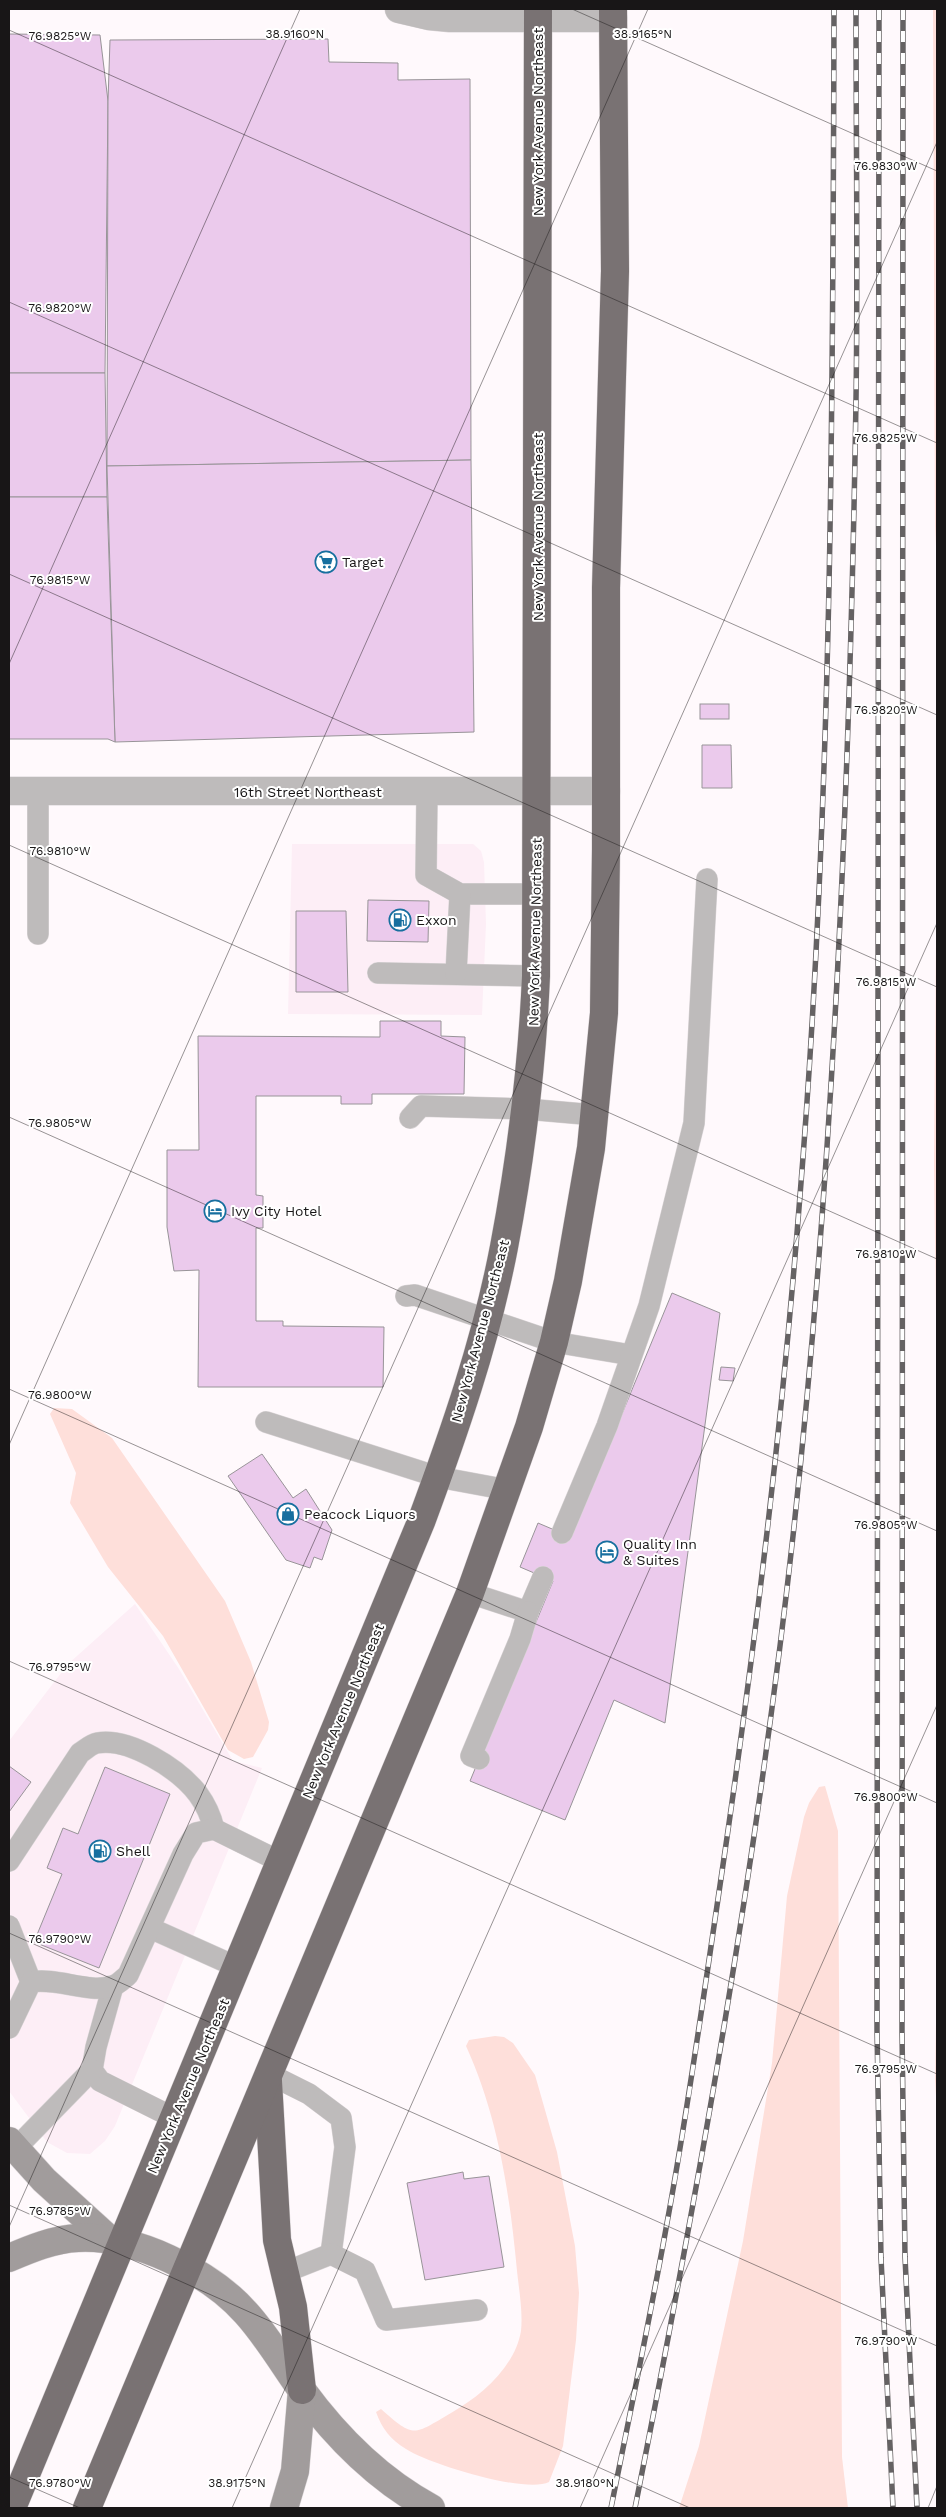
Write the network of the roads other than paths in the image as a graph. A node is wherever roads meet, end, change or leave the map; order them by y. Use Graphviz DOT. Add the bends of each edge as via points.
graph roads {
  1 [pos="399,9"];
  2 [pos="538,13"];
  3 [pos="613,13"];
  4 [pos="9,791"];
  5 [pos="38,791"];
  6 [pos="606,791"];
  7 [pos="427,792"];
  8 [pos="538,792"];
  9 [pos="707,878"];
  10 [pos="460,894"];
  11 [pos="537,894"];
  12 [pos="38,934"];
  13 [pos="378,973"];
  14 [pos="456,974"];
  15 [pos="536,976"];
  16 [pos="526,1109"];
  17 [pos="595,1115"];
  18 [pos="410,1118"];
  19 [pos="406,1296"];
  20 [pos="486,1320"];
  21 [pos="554,1342"];
  22 [pos="631,1355"];
  23 [pos="266,1422"];
  24 [pos="438,1476"];
  25 [pos="508,1490"];
  26 [pos="562,1533"];
  27 [pos="543,1577"];
  28 [pos="470,1593"];
  29 [pos="528,1612"];
  30 [pos="479,1759"];
  31 [pos="214,1829"];
  32 [pos="9,1861"];
  33 [pos="280,1862"];
  34 [pos="9,1926"];
  35 [pos="150,1928"];
  36 [pos="237,1967"];
  37 [pos="31,1982"];
  38 [pos="113,1986"];
  39 [pos="9,2028"];
  40 [pos="92,2070"];
  41 [pos="267,2073"];
  42 [pos="174,2118"];
  43 [pos="12,2145"];
  44 [pos="116,2241"];
  45 [pos="331,2254"];
  46 [pos="9,2258"];
  47 [pos="186,2268"];
  48 [pos="284,2273"];
  49 [pos="477,2310"];
  50 [pos="302,2390"];
  51 [pos="12,2508"];
  52 [pos="87,2508"];
  53 [pos="284,2508"];
  54 [pos="431,2508"];
  1 -- 2 [label="street" via="436,17"];
  2 -- 3 [label="street"];
  2 -- 8 [label="highway, New York Avenue Northeast"];
  3 -- 6 [label="highway" via="615,290 606,570"];
  4 -- 5 [label="street, 16th Street Northeast"];
  5 -- 7 [label="street, 16th Street Northeast"];
  5 -- 12 [label="lane"];
  6 -- 8 [label="street, 16th Street Northeast"];
  6 -- 17 [label="highway" via="604,1013"];
  7 -- 8 [label="street, 16th Street Northeast"];
  7 -- 10 [label="lane" via="426,875"];
  8 -- 11 [label="highway, New York Avenue Northeast"];
  9 -- 22 [label="lane" via="694,1123 648,1306"];
  10 -- 11 [label="lane"];
  10 -- 14 [label="lane"];
  11 -- 15 [label="highway, New York Avenue Northeast"];
  13 -- 14 [label="lane"];
  14 -- 15 [label="lane"];
  15 -- 16 [label="highway, New York Avenue Northeast"];
  16 -- 17 [label="lane"];
  16 -- 18 [label="lane" via="421,1106"];
  16 -- 20 [label="highway, New York Avenue Northeast" via="504,1248"];
  17 -- 21 [label="highway" via="581,1214"];
  19 -- 20 [label="lane" via="415,1296"];
  20 -- 21 [label="lane"];
  20 -- 24 [label="highway, New York Avenue Northeast"];
  21 -- 22 [label="lane"];
  21 -- 25 [label="highway"];
  22 -- 26 [label="lane" via="608,1426"];
  23 -- 24 [label="lane"];
  24 -- 25 [label="lane"];
  24 -- 33 [label="highway, New York Avenue Northeast" via="404,1566"];
  25 -- 28 [label="highway"];
  27 -- 29 [label="lane"];
  28 -- 29 [label="lane"];
  28 -- 41 [label="highway"];
  29 -- 30 [label="lane" via="471,1756"];
  31 -- 32 [label="lane" via="210,1813 197,1792 171,1768 139,1750 116,1743 95,1743 80,1753"];
  31 -- 33 [label="lane"];
  31 -- 35 [label="lane" via="196,1833 183,1854"];
  33 -- 36 [label="highway, New York Avenue Northeast"];
  34 -- 37 [label="lane"];
  35 -- 36 [label="lane"];
  35 -- 38 [label="lane" via="128,1975"];
  36 -- 42 [label="highway, New York Avenue Northeast"];
  37 -- 38 [label="lane" via="43,1980 96,1988"];
  37 -- 39 [label="lane"];
  38 -- 40 [label="lane"];
  40 -- 42 [label="lane" via="100,2080"];
  40 -- 43 [label="lane"];
  41 -- 45 [label="lane" via="310,2094 341,2118 345,2147"];
  41 -- 47 [label="highway"];
  41 -- 48 [label="highway" via="275,2222"];
  42 -- 44 [label="highway, New York Avenue Northeast"];
  43 -- 44 [label="main road" via="44,2180"];
  44 -- 46 [label="main road" via="76,2238"];
  44 -- 47 [label="main road"];
  44 -- 51 [label="highway, New York Avenue Northeast"];
  45 -- 48 [label="lane"];
  45 -- 49 [label="lane" via="365,2271 386,2320"];
  47 -- 50 [label="main road" via="218,2286 245,2312"];
  47 -- 52 [label="highway"];
  48 -- 50 [label="highway" via="294,2306"];
  50 -- 53 [label="main road" via="295,2471"];
  50 -- 54 [label="main road" via="357,2454 391,2484"];
}
